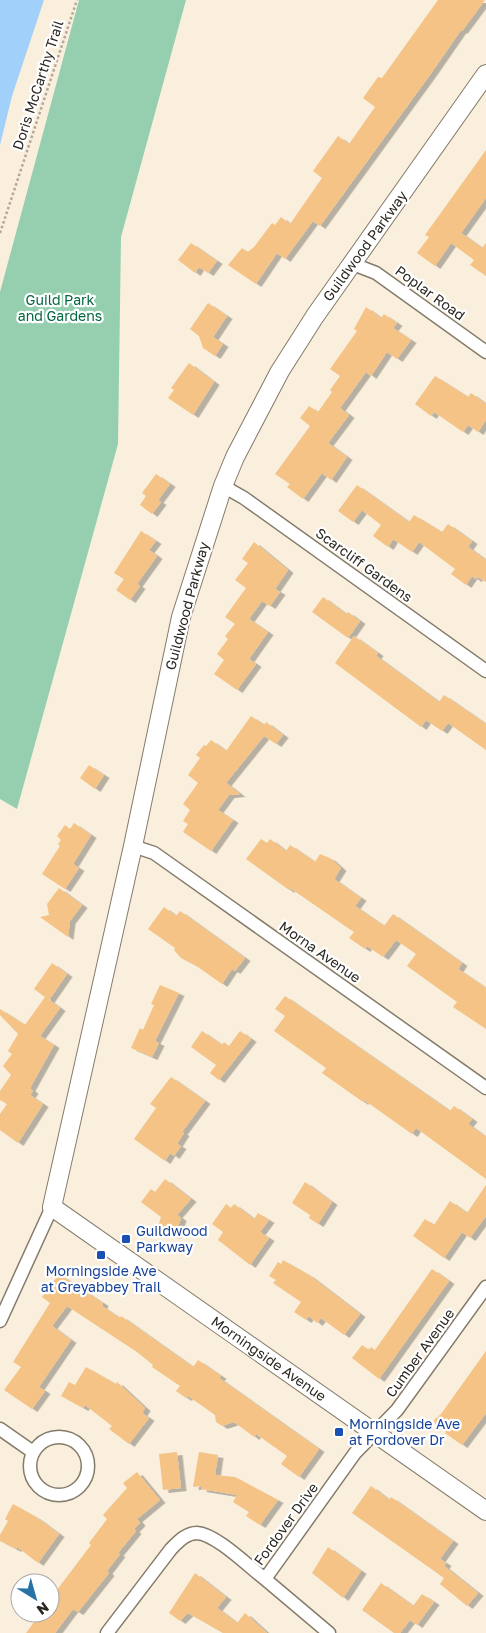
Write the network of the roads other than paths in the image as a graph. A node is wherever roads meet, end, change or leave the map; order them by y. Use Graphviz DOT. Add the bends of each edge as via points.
graph roads {
  1 [pos="486,74"];
  2 [pos="354,264"];
  3 [pos="486,352"];
  4 [pos="223,486"];
  5 [pos="486,672"];
  6 [pos="133,846"];
  7 [pos="486,1088"];
  8 [pos="52,1207"];
  9 [pos="486,1288"];
  10 [pos="0,1322"];
  11 [pos="0,1429"];
  12 [pos="376,1433"];
  13 [pos="33,1452"];
  14 [pos="486,1511"];
  15 [pos="265,1579"];
  16 [pos="107,1633"];
  17 [pos="329,1633"];
  1 -- 2 [label="street, Guildwood Parkway"];
  2 -- 3 [label="street, Poplar Road" via="376,273"];
  2 -- 4 [label="street, Guildwood Parkway" via="280,370"];
  4 -- 5 [label="street, Scarcliff Gardens"];
  4 -- 6 [label="street, Guildwood Parkway" via="181,617"];
  6 -- 7 [label="street, Morna Avenue" via="154,853"];
  6 -- 8 [label="street, Guildwood Parkway"];
  8 -- 10 [label="street"];
  8 -- 12 [label="street, Morningside Avenue"];
  9 -- 12 [label="street, Cumber Avenue" via="397,1410"];
  11 -- 13 [label="street"];
  12 -- 14 [label="street, Morningside Avenue"];
  12 -- 15 [label="street, Fordover Drive" via="355,1453"];
  13 -- 13 [label="street" via="31,1474 43,1490 62,1495 80,1486 86,1478 88,1469 84,1451 71,1439 53,1437"];
  15 -- 16 [label="street, Fordover Drive" via="210,1536 196,1533 184,1537 171,1549"];
  15 -- 17 [label="street"];
}
